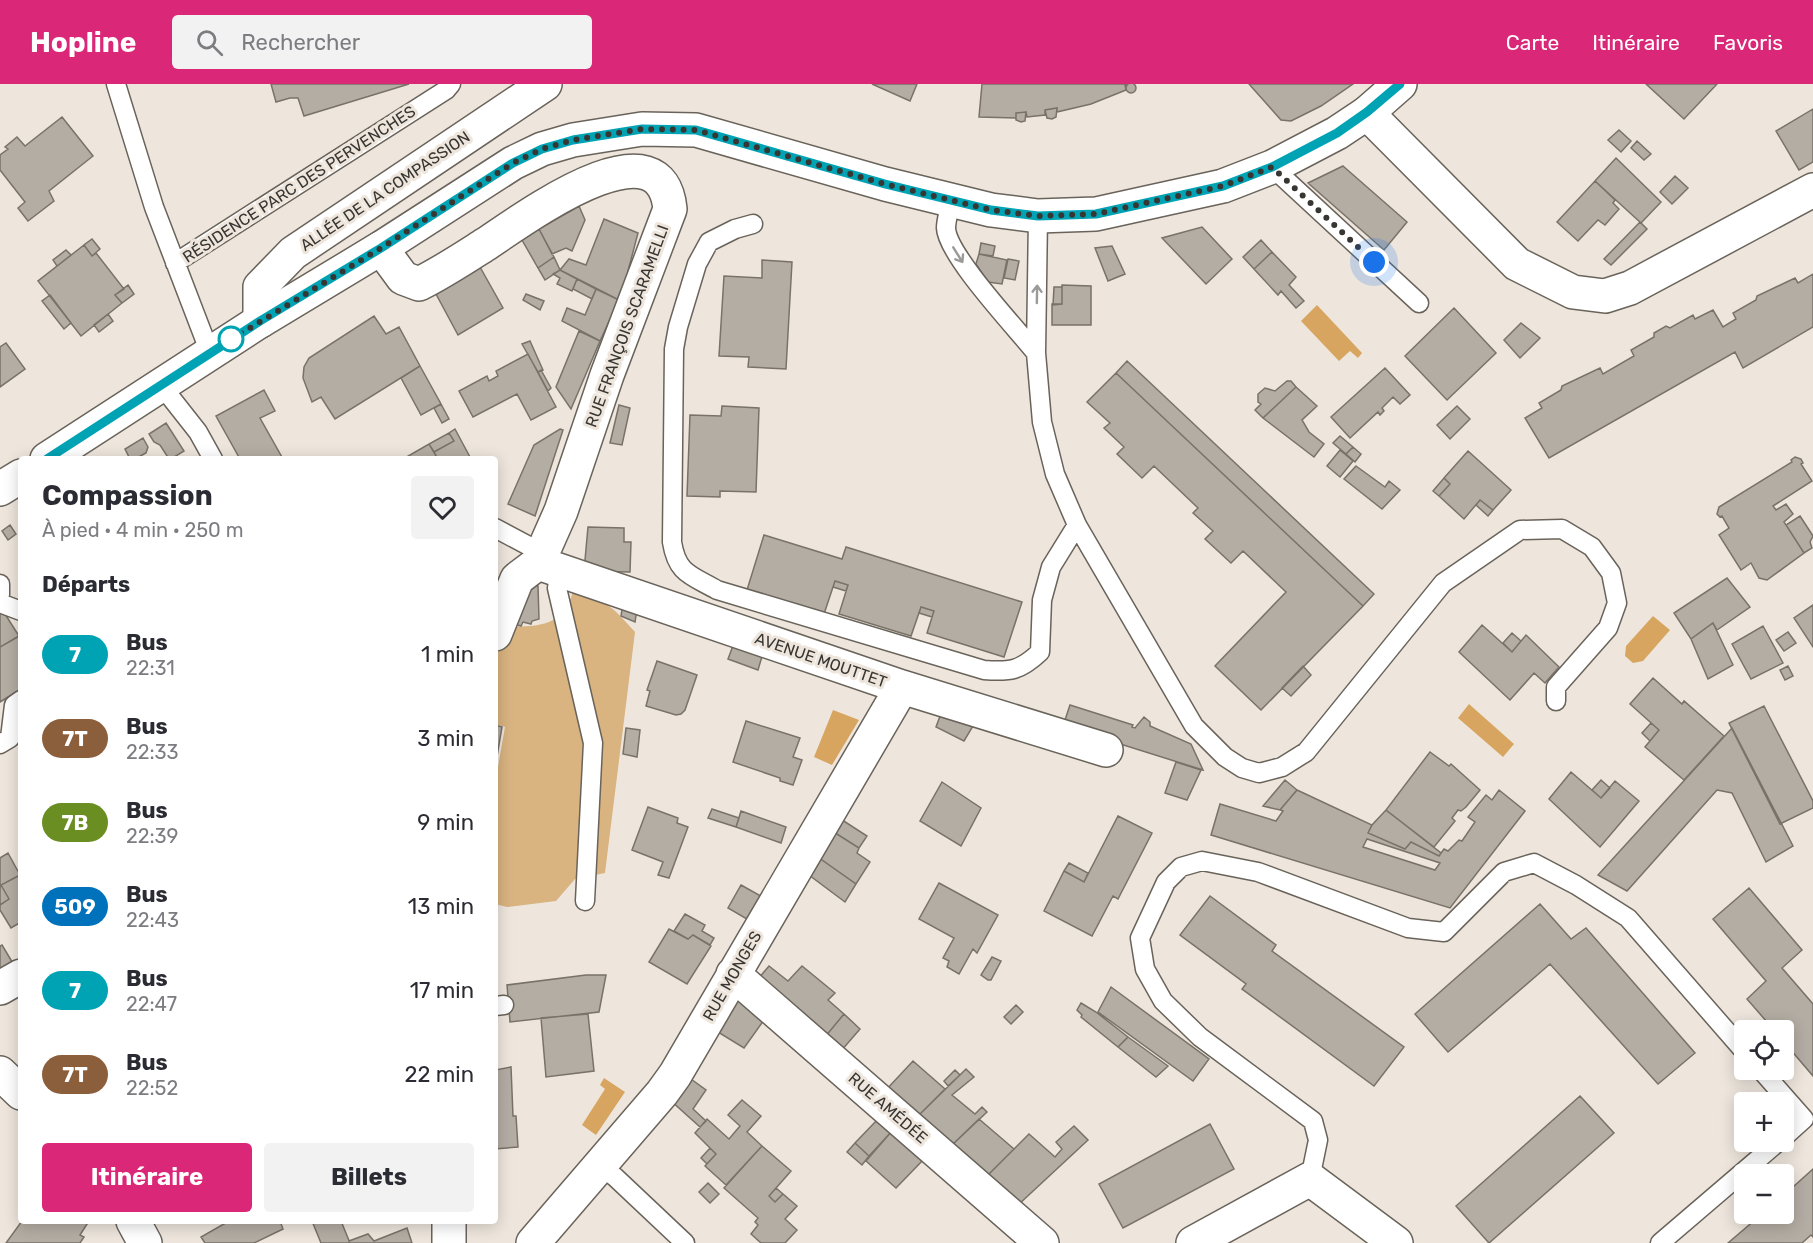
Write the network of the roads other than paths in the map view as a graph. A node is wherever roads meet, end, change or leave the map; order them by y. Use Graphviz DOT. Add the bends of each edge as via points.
graph roads {
  1 [pos="116,84"];
  2 [pos="451,84"];
  3 [pos="1400,84"];
  4 [pos="540,85"];
  5 [pos="1367,112"];
  6 [pos="1272,167"];
  7 [pos="1813,190"];
  8 [pos="951,200"];
  9 [pos="1038,216"];
  10 [pos="753,224"];
  11 [pos="381,248"];
  12 [pos="175,263"];
  13 [pos="1419,303"];
  14 [pos="260,321"];
  15 [pos="1036,352"];
  16 [pos="210,353"];
  17 [pos="161,385"];
  18 [pos="52,456"];
  19 [pos="211,456"];
  20 [pos="18,478"];
  21 [pos="0,489"];
  22 [pos="1077,525"];
  23 [pos="498,530"];
  24 [pos="547,563"];
  25 [pos="0,584"];
  26 [pos="0,595"];
  27 [pos="0,603"];
  28 [pos="18,610"];
  29 [pos="498,626"];
  30 [pos="902,687"];
  31 [pos="1556,701"];
  32 [pos="18,702"];
  33 [pos="0,744"];
  34 [pos="1106,750"];
  35 [pos="585,901"];
  36 [pos="733,974"];
  37 [pos="18,978"];
  38 [pos="0,988"];
  39 [pos="1734,1040"];
  40 [pos="0,1073"];
  41 [pos="1770,1080"];
  42 [pos="18,1090"];
  43 [pos="1780,1092"];
  44 [pos="1794,1108"];
  45 [pos="1794,1128"];
  46 [pos="1766,1152"];
  47 [pos="600,1166"];
  48 [pos="1310,1179"];
  49 [pos="135,1224"];
  50 [pos="449,1224"];
  51 [pos="145,1243"];
  52 [pos="449,1243"];
  53 [pos="533,1243"];
  54 [pos="685,1243"];
  55 [pos="1042,1243"];
  56 [pos="1192,1243"];
  57 [pos="1396,1243"];
  58 [pos="1660,1243"];
  1 -- 12 [label="lane, RÉSIDENCE PARC DES PERVENCHES"];
  2 -- 12 [label="lane, RÉSIDENCE PARC DES PERVENCHES"];
  3 -- 5 [label="street"];
  4 -- 14 [label="street, ALLÉE DE LA COMPASSION" via="293,253 260,287"];
  5 -- 6 [label="street" via="1317,146"];
  5 -- 7 [label="street" via="1517,264 1573,292 1605,296 1630,288"];
  6 -- 9 [label="street" via="1223,186 1096,214"];
  6 -- 13 [label="lane"];
  8 -- 9 [label="street"];
  8 -- 11 [label="street" via="696,130 642,129 542,149 513,163"];
  8 -- 15 [label="lane, one-way" via="946,228 950,241 966,268"];
  15 -- 9 [label="lane, one-way"];
  10 -- 22 [label="lane" via="709,242 697,264 674,349 672,542 682,570 717,590 984,670 1007,671 1026,665 1040,652 1042,600 1051,567"];
  11 -- 14 [label="street"];
  11 -- 24 [label="street, RUE FRANÇOIS SCARAMELLI" via="403,278 419,284 581,184 615,173 645,172 659,180 668,192 670,209 607,375"];
  12 -- 16 [label="lane, RÉSIDENCE PARC DES PERVENCHES"];
  14 -- 16 [label="street"];
  15 -- 22 [label="lane" via="1042,422 1054,474"];
  16 -- 17 [label="street"];
  17 -- 18 [label="street"];
  17 -- 19 [label="lane" via="198,432"];
  20 -- 21 [label="street"];
  22 -- 31 [label="lane" via="1194,726 1225,758 1242,768 1259,773 1282,767 1306,753 1443,583 1520,531 1562,529 1592,547 1611,573 1617,603 1608,628 1556,687"];
  23 -- 24 [label="lane"];
  24 -- 29 [label="street, RUE FRANÇOIS SCARAMELLI" via="517,579"];
  24 -- 30 [label="street, AVENUE MOUTTET"];
  24 -- 35 [label="lane" via="593,743"];
  25 -- 26 [label="lane"];
  27 -- 28 [label="lane"];
  30 -- 34 [label="street, AVENUE MOUTTET"];
  30 -- 36 [label="street, RUE MONGES"];
  32 -- 33 [label="lane" via="14,705 10,738"];
  36 -- 47 [label="street, RUE MONGES" via="662,1093"];
  36 -- 55 [label="street, RUE AMÉDÉE"];
  37 -- 38 [label="street"];
  39 -- 48 [label="lane" via="1628,918 1534,863 1504,872 1444,932 1408,928 1258,872 1202,861 1181,867 1166,882 1140,938 1145,969 1163,1001 1200,1037 1313,1121 1318,1140"];
  40 -- 42 [label="street"];
  41 -- 43 [label="lane"];
  44 -- 45 [label="lane" via="1804,1119"];
  46 -- 58 [label="lane"];
  47 -- 53 [label="street, RUE MONGES"];
  47 -- 54 [label="lane"];
  48 -- 56 [label="street"];
  48 -- 57 [label="street"];
  49 -- 51 [label="street"];
  50 -- 52 [label="street"];
}
